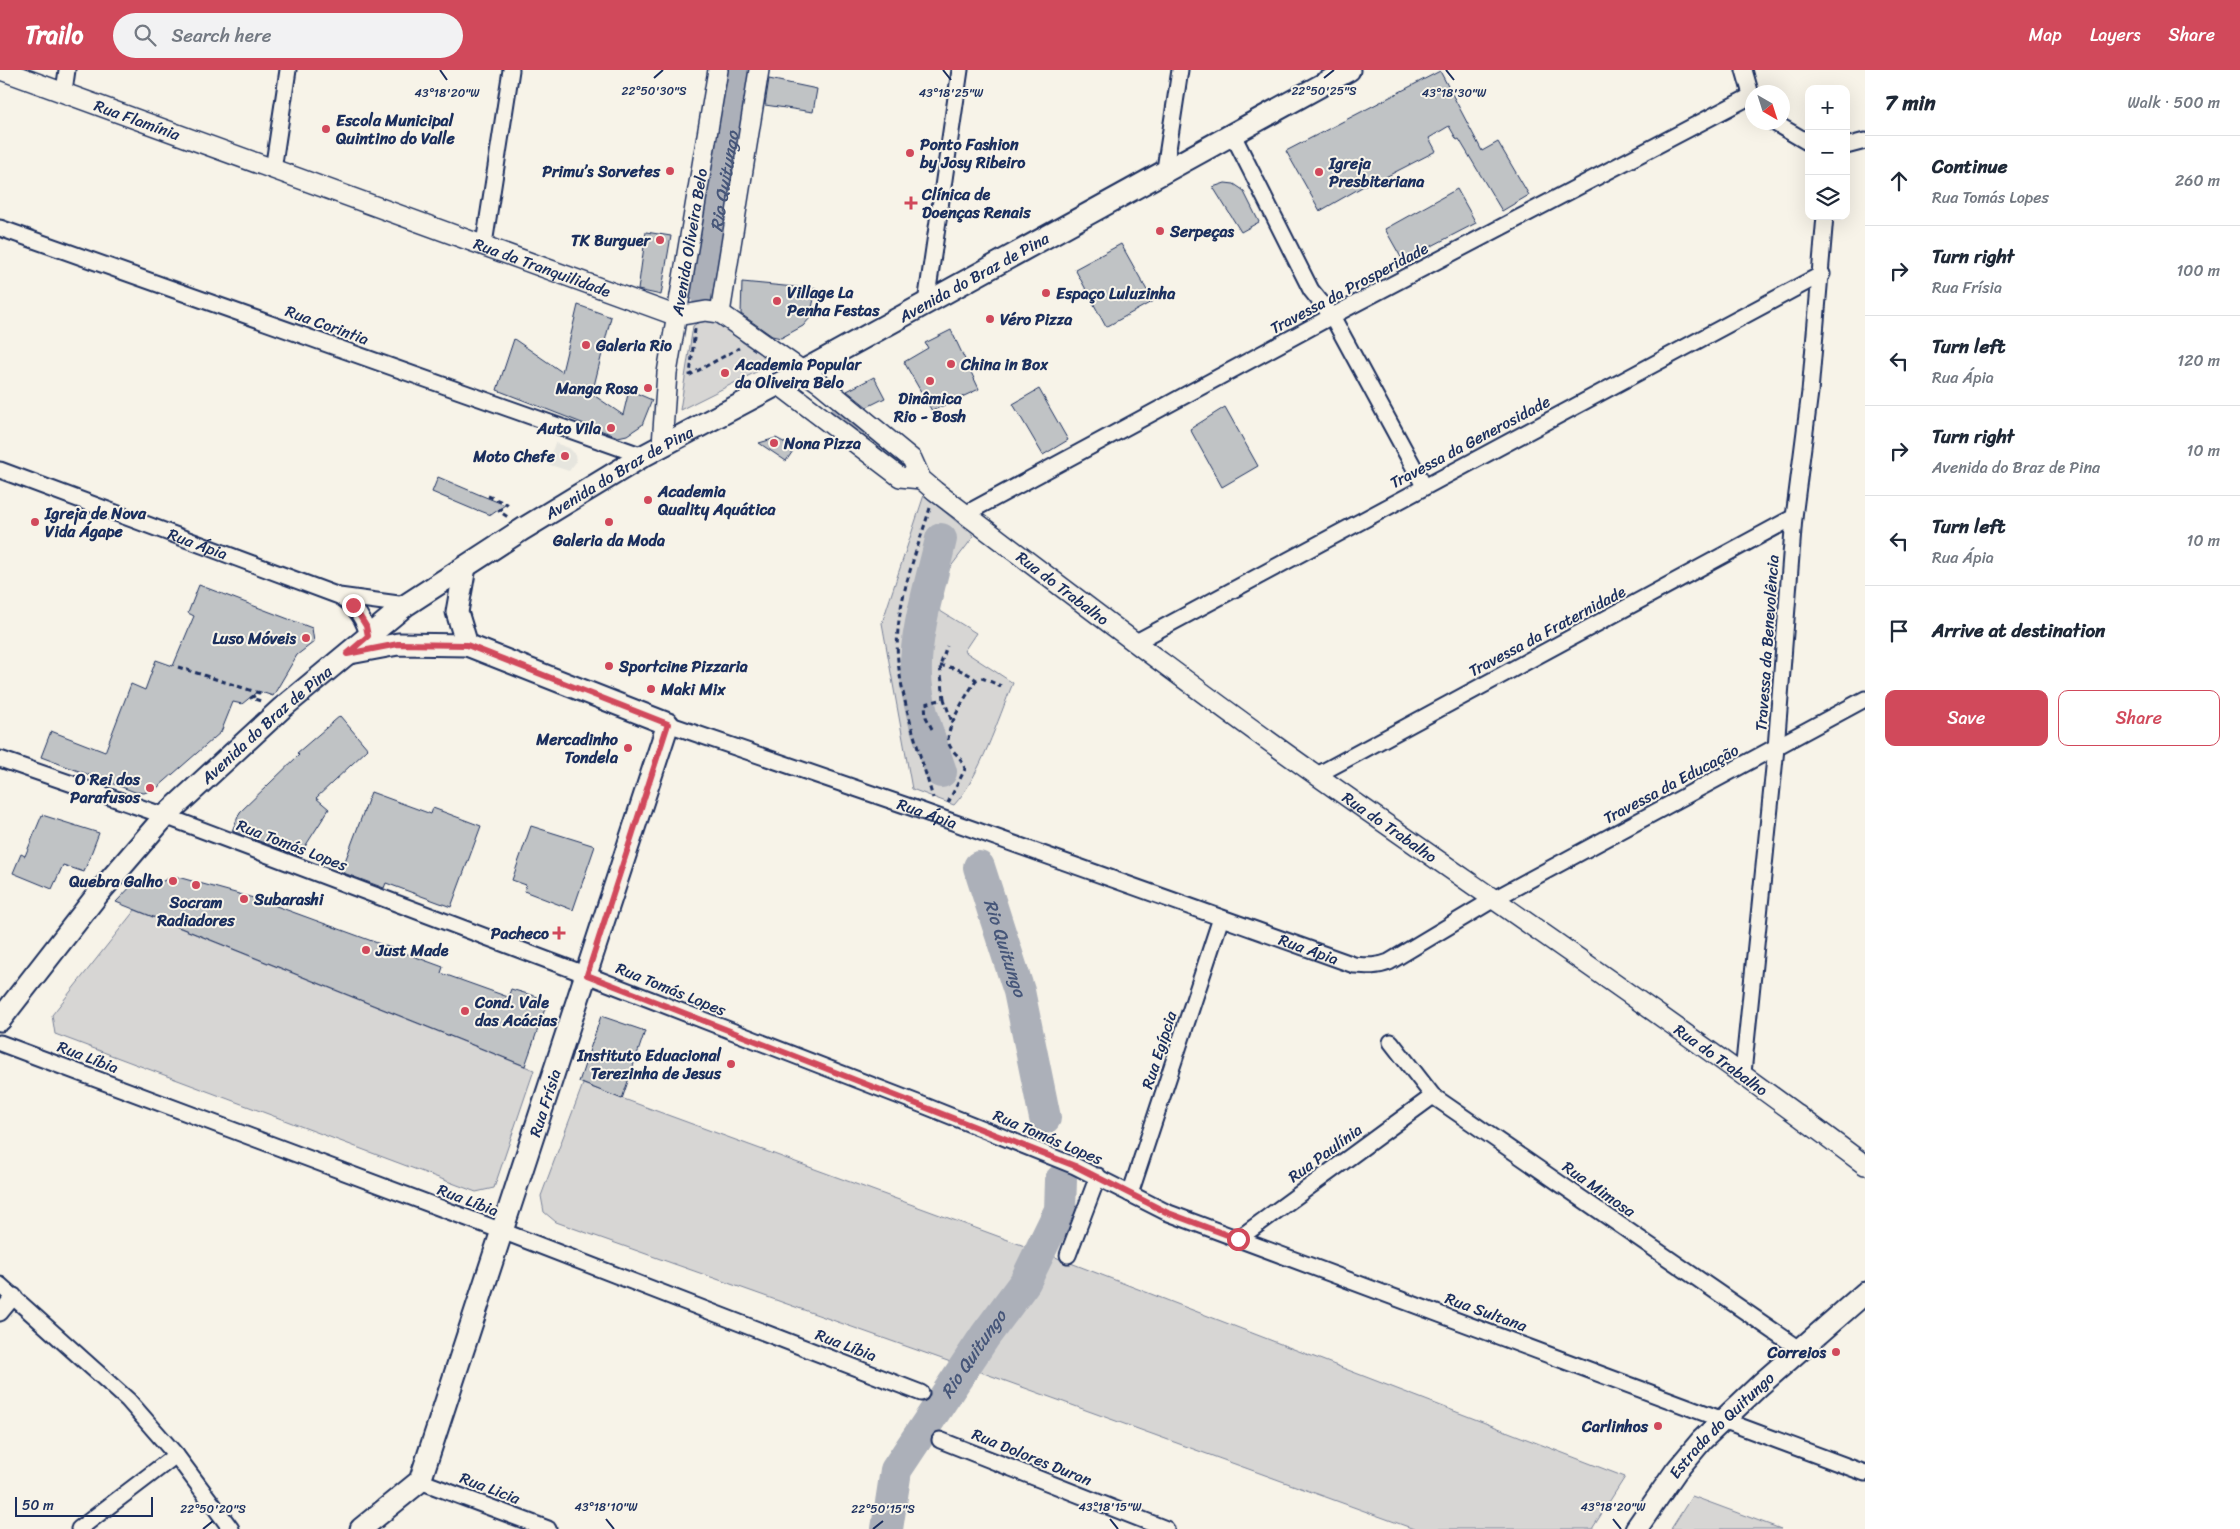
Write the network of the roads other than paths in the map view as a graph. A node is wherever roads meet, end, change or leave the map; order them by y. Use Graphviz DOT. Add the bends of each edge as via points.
graph roads {
  1 [pos="1,70"];
  2 [pos="67,70"];
  3 [pos="288,70"];
  4 [pos="511,70"];
  5 [pos="718,70"];
  6 [pos="759,70"];
  7 [pos="960,70"];
  8 [pos="1180,70"];
  9 [pos="1349,70"];
  10 [pos="1744,70"];
  11 [pos="1748,85"];
  12 [pos="64,91"];
  13 [pos="1745,101"];
  14 [pos="1787,130"];
  15 [pos="1232,133"];
  16 [pos="1805,141"];
  17 [pos="1865,141"];
  18 [pos="1850,145"];
  19 [pos="1165,169"];
  20 [pos="273,170"];
  21 [pos="1825,220"];
  22 [pos="0,228"];
  23 [pos="484,244"];
  24 [pos="1822,274"];
  25 [pos="926,303"];
  26 [pos="720,313"];
  27 [pos="677,316"];
  28 [pos="1332,316"];
  29 [pos="803,371"];
  30 [pos="778,384"];
  31 [pos="662,445"];
  32 [pos="643,456"];
  33 [pos="0,470"];
  34 [pos="928,485"];
  35 [pos="1424,486"];
  36 [pos="965,514"];
  37 [pos="1794,517"];
  38 [pos="465,567"];
  39 [pos="340,596"];
  40 [pos="406,605"];
  41 [pos="368,636"];
  42 [pos="1136,642"];
  43 [pos="467,645"];
  44 [pos="347,654"];
  45 [pos="1865,699"];
  46 [pos="668,724"];
  47 [pos="1776,748"];
  48 [pos="0,759"];
  49 [pos="1317,775"];
  50 [pos="165,816"];
  51 [pos="1494,899"];
  52 [pos="1221,918"];
  53 [pos="587,975"];
  54 [pos="0,1020"];
  55 [pos="1391,1042"];
  56 [pos="0,1043"];
  57 [pos="1743,1073"];
  58 [pos="1433,1096"];
  59 [pos="1865,1165"];
  60 [pos="1098,1176"];
  61 [pos="1130,1194"];
  62 [pos="502,1231"];
  63 [pos="1238,1239"];
  64 [pos="1068,1255"];
  65 [pos="0,1285"];
  66 [pos="1865,1294"];
  67 [pos="14,1296"];
  68 [pos="0,1313"];
  69 [pos="1801,1350"];
  70 [pos="921,1393"];
  71 [pos="1723,1419"];
  72 [pos="940,1440"];
  73 [pos="176,1455"];
  74 [pos="1865,1473"];
  75 [pos="420,1480"];
  76 [pos="79,1529"];
  77 [pos="231,1529"];
  78 [pos="361,1529"];
  79 [pos="548,1529"];
  80 [pos="1166,1529"];
  81 [pos="1636,1529"];
  1 -- 12 [label="street, Rua Flamínia"];
  2 -- 12 [label="street"];
  3 -- 20 [label="street"];
  4 -- 23 [label="street"];
  5 -- 27 [label="street, Avenida Oliveira Belo"];
  6 -- 26 [label="street"];
  7 -- 25 [label="street"];
  8 -- 19 [label="street"];
  9 -- 15 [label="main road, Avenida do Braz de Pina"];
  10 -- 11 [label="street"];
  12 -- 20 [label="street, Rua Flamínia"];
  13 -- 28 [label="street, Travessa da Prosperidade"];
  14 -- 16 [label="street"];
  15 -- 19 [label="main road, Avenida do Braz de Pina"];
  15 -- 28 [label="street" via="1311,290"];
  17 -- 18 [label="street"];
  19 -- 25 [label="main road, Avenida do Braz de Pina"];
  20 -- 23 [label="street, Rua da Tranquilidade"];
  21 -- 24 [label="street, Travessa da Benevolência"];
  22 -- 32 [label="street, Rua Corintia"];
  23 -- 27 [label="street, Rua da Tranquilidade"];
  24 -- 35 [label="street, Travessa da Generosidade"];
  24 -- 37 [label="street, Travessa da Benevolência"];
  25 -- 29 [label="main road, Avenida do Braz de Pina"];
  26 -- 27 [label="street" via="706,311"];
  26 -- 29 [label="street"];
  27 -- 31 [label="street, Avenida Oliveira Belo" via="667,373"];
  28 -- 35 [label="street"];
  28 -- 36 [label="street, Travessa da Prosperidade"];
  29 -- 30 [label="main road, Avenida do Braz de Pina"];
  29 -- 34 [label="street, Rua do Trabalho" via="912,459"];
  30 -- 31 [label="main road, Avenida do Braz de Pina"];
  30 -- 34 [label="street, Rua do Trabalho" via="900,477"];
  31 -- 32 [label="main road, Avenida do Braz de Pina"];
  32 -- 38 [label="main road, Avenida do Braz de Pina"];
  33 -- 39 [label="street, Rua Ápia"];
  34 -- 36 [label="street, Rua do Trabalho"];
  35 -- 42 [label="street, Travessa da Generosidade"];
  36 -- 42 [label="street, Rua do Trabalho"];
  37 -- 47 [label="street, Travessa da Benevolência"];
  37 -- 49 [label="street, Travessa da Fraternidade"];
  38 -- 40 [label="main road, Avenida do Braz de Pina"];
  38 -- 43 [label="main road" via="457,612"];
  39 -- 40 [label="street, Rua Ápia"];
  39 -- 41 [label="street, Rua Ápia" via="353,605 366,626"];
  40 -- 41 [label="main road, Avenida do Braz de Pina"];
  41 -- 44 [label="main road, Avenida do Braz de Pina"];
  42 -- 49 [label="street, Rua do Trabalho"];
  43 -- 44 [label="main road, Rua Ápia" via="398,644"];
  43 -- 46 [label="main road, Rua Ápia"];
  44 -- 50 [label="main road, Avenida do Braz de Pina" via="282,708"];
  45 -- 47 [label="street, Travessa da Educação"];
  46 -- 52 [label="street, Rua Ápia"];
  46 -- 53 [label="main road, Rua Frísia"];
  47 -- 51 [label="street, Travessa da Educação"];
  47 -- 57 [label="street, Travessa da Benevolência"];
  48 -- 50 [label="street, Rua Tomás Lopes"];
  49 -- 51 [label="street, Rua do Trabalho"];
  50 -- 53 [label="street, Rua Tomás Lopes"];
  50 -- 54 [label="main road, Avenida do Braz de Pina" via="104,887"];
  51 -- 52 [label="street, Rua Ápia" via="1379,966 1354,965"];
  51 -- 57 [label="street, Rua do Trabalho"];
  52 -- 61 [label="street, Rua Egípcia"];
  53 -- 60 [label="street, Rua Tomás Lopes"];
  53 -- 62 [label="main road, Rua Frísia"];
  55 -- 58 [label="street, Rua Mimosa"];
  56 -- 62 [label="street, Rua Líbia"];
  57 -- 59 [label="street, Rua do Trabalho"];
  58 -- 63 [label="street, Rua Paulínia"];
  58 -- 69 [label="street, Rua Mimosa"];
  60 -- 61 [label="street, Rua Tomás Lopes"];
  60 -- 64 [label="street"];
  61 -- 63 [label="street, Rua Tomás Lopes" via="1166,1212"];
  62 -- 70 [label="street, Rua Líbia"];
  62 -- 75 [label="main road, Rua Frísia"];
  63 -- 71 [label="street, Rua Sultana"];
  65 -- 67 [label="street"];
  66 -- 69 [label="main road, Estrada do Quitungo"];
  67 -- 68 [label="street"];
  67 -- 73 [label="street" via="128,1400"];
  69 -- 71 [label="main road, Estrada do Quitungo"];
  71 -- 74 [label="street, Rua Sultana"];
  71 -- 81 [label="main road, Estrada do Quitungo" via="1676,1471"];
  72 -- 80 [label="street, Rua Dolores Duran"];
  73 -- 76 [label="street"];
  73 -- 77 [label="street"];
  75 -- 78 [label="main road"];
  75 -- 79 [label="street, Rua Licia"];
}
